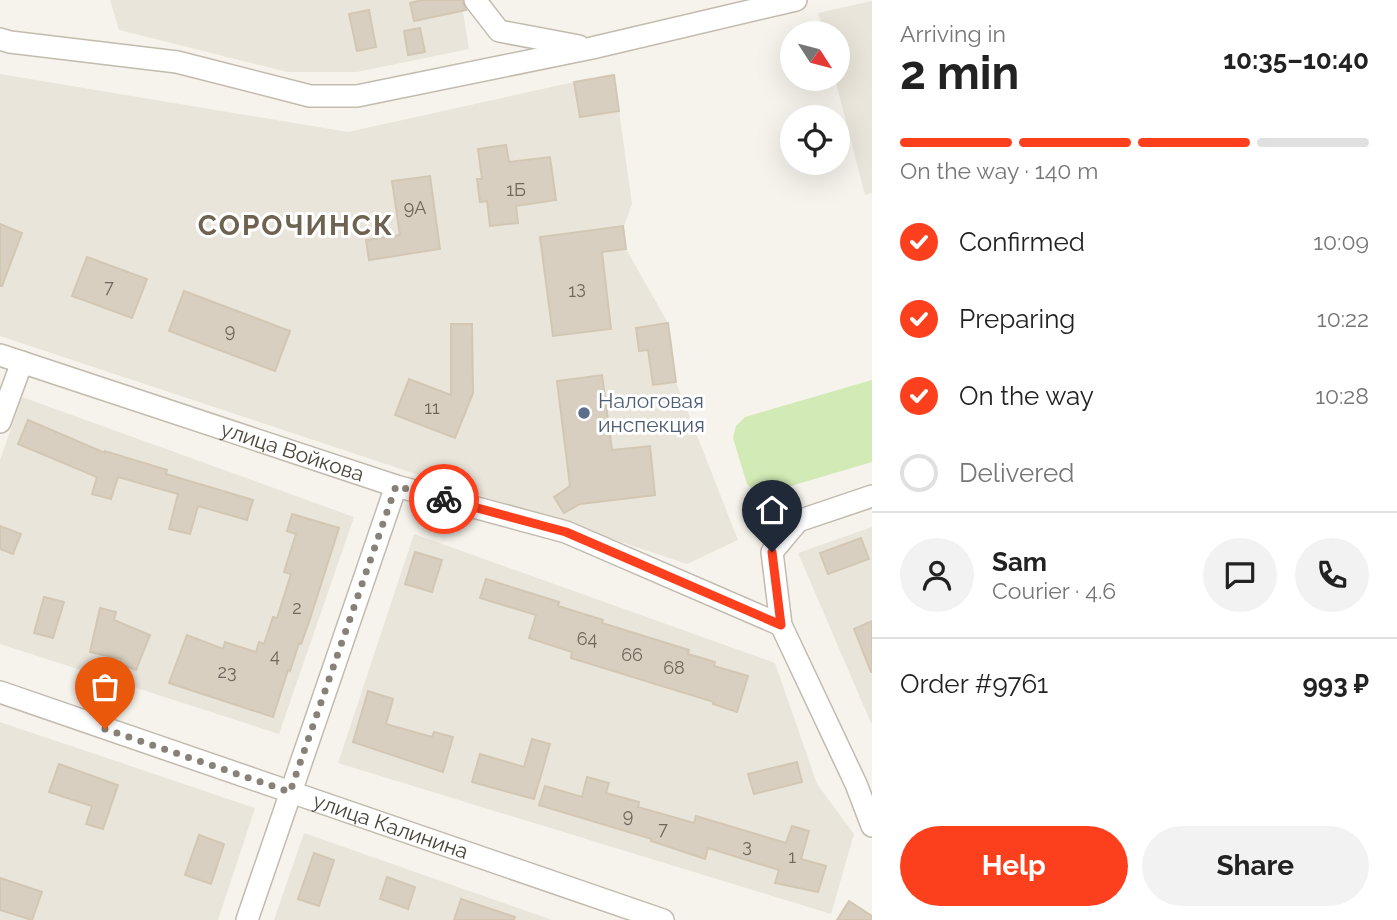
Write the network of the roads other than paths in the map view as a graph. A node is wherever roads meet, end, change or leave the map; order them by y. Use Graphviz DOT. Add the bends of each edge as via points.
graph roads {
  1 [pos="475,0"];
  2 [pos="796,0"];
  3 [pos="0,39"];
  4 [pos="592,48"];
  5 [pos="0,355"];
  6 [pos="22,362"];
  7 [pos="0,422"];
  8 [pos="396,486"];
  9 [pos="872,496"];
  10 [pos="781,625"];
  11 [pos="0,692"];
  12 [pos="864,778"];
  13 [pos="290,792"];
  14 [pos="872,826"];
  15 [pos="247,920"];
  16 [pos="663,920"];
  1 -- 4 [label="street" via="499,30"];
  2 -- 4 [label="street"];
  3 -- 4 [label="street" via="177,62 310,96 357,96"];
  5 -- 6 [label="street, улица Войкова"];
  6 -- 7 [label="street"];
  6 -- 8 [label="street, улица Войкова"];
  8 -- 10 [label="street, улица Войкова" via="566,532"];
  8 -- 13 [label="street"];
  9 -- 10 [label="street" via="798,521 772,552"];
  10 -- 12 [label="street"];
  11 -- 13 [label="street, улица Калинина"];
  12 -- 14 [label="street"];
  13 -- 15 [label="street"];
  13 -- 16 [label="street, улица Калинина"];
}
